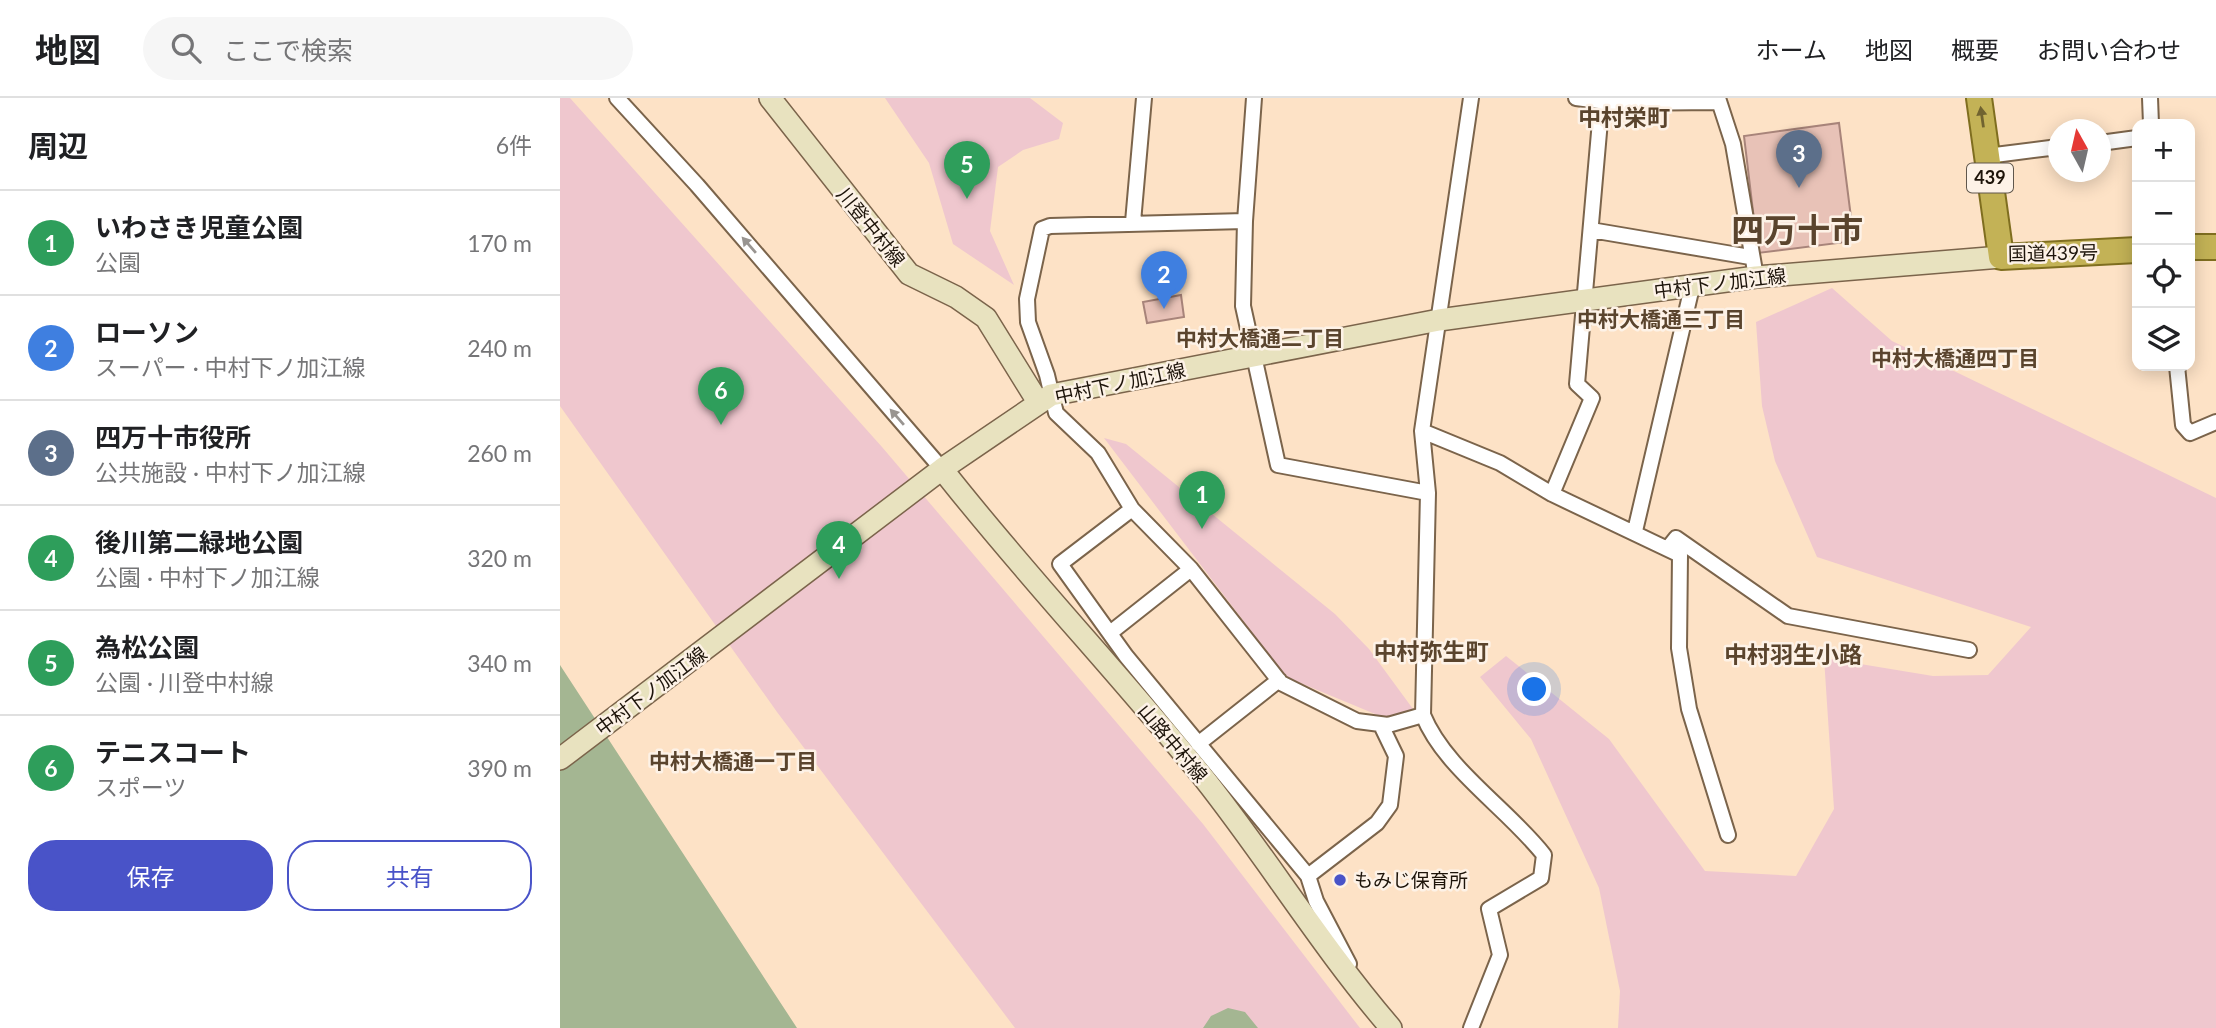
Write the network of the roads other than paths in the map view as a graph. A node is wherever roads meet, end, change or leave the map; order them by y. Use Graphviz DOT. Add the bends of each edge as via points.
graph roads {
  1 [pos="617,98"];
  2 [pos="771,98"];
  3 [pos="1144,98"];
  4 [pos="1254,98"];
  5 [pos="1471,98"];
  6 [pos="1576,98"];
  7 [pos="1979,98"];
  8 [pos="2150,98"];
  9 [pos="1602,100"];
  10 [pos="1717,100"];
  11 [pos="2151,119"];
  12 [pos="2132,139"];
  13 [pos="2111,141"];
  14 [pos="2048,148"];
  15 [pos="1987,156"];
  16 [pos="1245,221"];
  17 [pos="1133,222"];
  18 [pos="1591,230"];
  19 [pos="2195,247"];
  20 [pos="2216,247"];
  21 [pos="2132,250"];
  22 [pos="2001,257"];
  23 [pos="1753,267"];
  24 [pos="1692,287"];
  25 [pos="1583,301"];
  26 [pos="1439,320"];
  27 [pos="1254,356"];
  28 [pos="2178,371"];
  29 [pos="1045,399"];
  30 [pos="2216,422"];
  31 [pos="1422,431"];
  32 [pos="936,474"];
  33 [pos="1428,493"];
  34 [pos="1552,495"];
  35 [pos="1132,509"];
  36 [pos="1635,531"];
  37 [pos="1668,548"];
  38 [pos="1191,569"];
  39 [pos="1110,634"];
  40 [pos="1969,650"];
  41 [pos="1279,680"];
  42 [pos="1423,715"];
  43 [pos="1381,724"];
  44 [pos="1198,744"];
  45 [pos="560,759"];
  46 [pos="1728,835"];
  47 [pos="1308,876"];
  48 [pos="1345,975"];
  49 [pos="1391,1028"];
  50 [pos="1471,1028"];
  32 -- 1 [label="street, one-way"];
  2 -- 29 [label="main road, 川登中村線" via="909,274 956,297 985,318"];
  3 -- 17 [label="street"];
  4 -- 16 [label="street"];
  5 -- 26 [label="street"];
  6 -- 9 [label="street"];
  15 -- 7 [label="highway, 国道439号 / 439, one-way"];
  8 -- 11 [label="street"];
  9 -- 10 [label="street"];
  9 -- 18 [label="street"];
  10 -- 23 [label="street" via="1734,144"];
  12 -- 13 [label="street"];
  14 -- 15 [label="street"];
  15 -- 22 [label="highway, 国道439号 / 439"];
  16 -- 17 [label="street"];
  16 -- 27 [label="street" via="1243,306"];
  17 -- 29 [label="street" via="1050,226 1038,236 1027,299 1028,322 1047,375"];
  18 -- 23 [label="street"];
  18 -- 25 [label="street"];
  19 -- 20 [label="highway"];
  21 -- 22 [label="highway, 国道439号"];
  22 -- 23 [label="main road, 中村下ノ加江線"];
  23 -- 24 [label="main road, 中村下ノ加江線"];
  24 -- 25 [label="main road, 中村下ノ加江線"];
  24 -- 36 [label="street"];
  25 -- 26 [label="main road, 中村下ノ加江線"];
  25 -- 34 [label="street" via="1577,384 1592,398"];
  26 -- 27 [label="main road, 中村下ノ加江線"];
  26 -- 31 [label="street"];
  27 -- 29 [label="main road, 中村下ノ加江線"];
  27 -- 33 [label="street" via="1278,465"];
  28 -- 30 [label="street" via="2183,425 2190,433"];
  29 -- 32 [label="main road, 中村下ノ加江線"];
  29 -- 35 [label="street" via="1098,453"];
  31 -- 33 [label="street"];
  31 -- 34 [label="street" via="1500,463"];
  32 -- 45 [label="main road, 中村下ノ加江線"];
  32 -- 48 [label="main road, 山路中村線" via="991,531 1203,778"];
  33 -- 42 [label="street"];
  34 -- 36 [label="street"];
  35 -- 38 [label="street"];
  35 -- 39 [label="street" via="1060,564"];
  36 -- 37 [label="street"];
  37 -- 40 [label="street" via="1676,538 1788,616"];
  37 -- 46 [label="street" via="1680,555 1679,648 1689,709"];
  38 -- 39 [label="street"];
  38 -- 41 [label="street"];
  39 -- 44 [label="street"];
  41 -- 43 [label="street" via="1357,721"];
  41 -- 44 [label="street"];
  42 -- 43 [label="street"];
  42 -- 50 [label="street" via="1433,739 1544,855 1541,878 1489,909 1500,955"];
  43 -- 47 [label="street" via="1396,756 1390,806 1377,823"];
  44 -- 47 [label="street"];
  47 -- 48 [label="street" via="1349,963"];
  48 -- 49 [label="main road, 山路中村線"];
}
